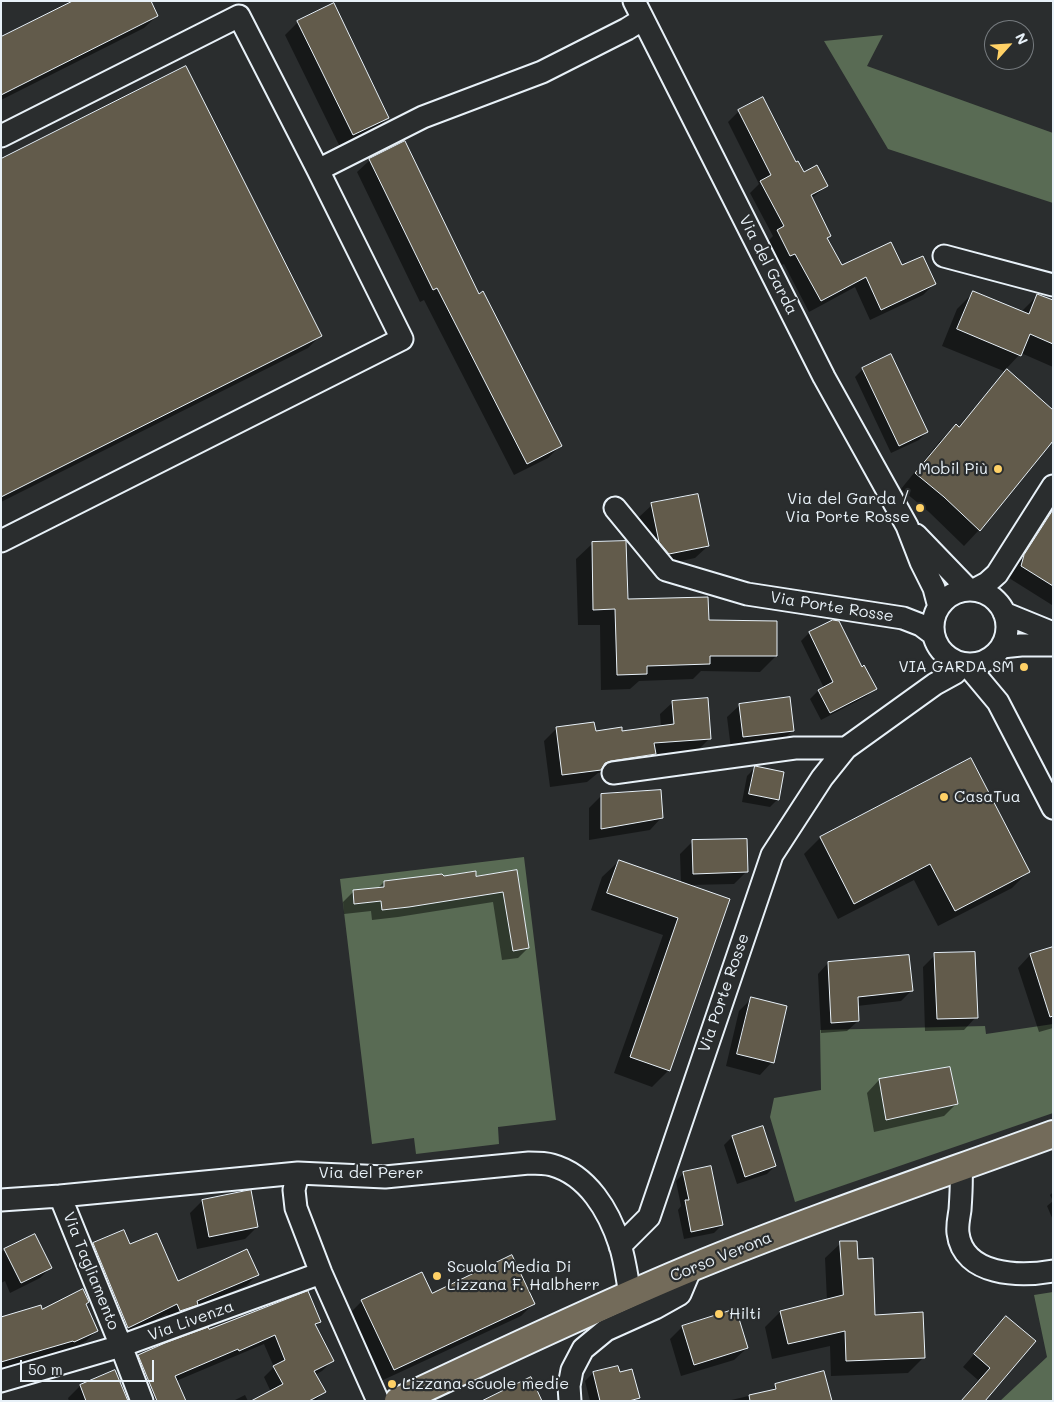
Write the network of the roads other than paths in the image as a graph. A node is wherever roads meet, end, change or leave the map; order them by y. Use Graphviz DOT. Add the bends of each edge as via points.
graph roads {
  1 [pos="639,10"];
  2 [pos="1,136"];
  3 [pos="318,170"];
  4 [pos="944,256"];
  5 [pos="1053,285"];
  6 [pos="1053,486"];
  7 [pos="615,508"];
  8 [pos="907,526"];
  9 [pos="1,542"];
  10 [pos="997,574"];
  11 [pos="971,590"];
  12 [pos="999,606"];
  13 [pos="937,609"];
  14 [pos="903,618"];
  15 [pos="1053,633"];
  16 [pos="933,634"];
  17 [pos="1053,645"];
  18 [pos="997,652"];
  19 [pos="944,654"];
  20 [pos="965,665"];
  21 [pos="935,684"];
  22 [pos="998,702"];
  23 [pos="846,748"];
  24 [pos="613,773"];
  25 [pos="1053,808"];
  26 [pos="1053,1134"];
  27 [pos="960,1168"];
  28 [pos="298,1174"];
  29 [pos="60,1196"];
  30 [pos="1,1200"];
  31 [pos="620,1246"];
  32 [pos="691,1268"];
  33 [pos="1053,1271"];
  34 [pos="321,1273"];
  35 [pos="630,1294"];
  36 [pos="121,1346"];
  37 [pos="1,1381"];
  38 [pos="142,1401"];
  39 [pos="378,1401"];
  40 [pos="398,1401"];
  41 [pos="570,1401"];
  1 -- 3 [label="street" via="627,29 542,72 423,117"];
  1 -- 8 [label="street, Via del Garda" via="824,377"];
  2 -- 3 [label="street" via="239,16"];
  3 -- 9 [label="street" via="402,339"];
  4 -- 5 [label="street"];
  6 -- 10 [label="street"];
  7 -- 14 [label="street, Via Porte Rosse" via="666,570 747,594"];
  8 -- 11 [label="street, Via del Garda"];
  8 -- 13 [label="street, Via del Garda" via="934,588"];
  10 -- 11 [label="street"];
  10 -- 12 [label="street"];
  11 -- 12 [label="street" via="982,592"];
  11 -- 13 [label="street" via="948,596"];
  12 -- 15 [label="street"];
  12 -- 18 [label="street" via="1007,630"];
  13 -- 14 [label="street"];
  13 -- 16 [label="street"];
  14 -- 16 [label="street"];
  16 -- 19 [label="street" via="936,645"];
  17 -- 18 [label="street" via="1021,645"];
  18 -- 20 [label="street" via="981,663"];
  18 -- 22 [label="street"];
  19 -- 20 [label="street"];
  19 -- 21 [label="street"];
  20 -- 21 [label="street, Via Porte Rosse"];
  20 -- 22 [label="street"];
  21 -- 23 [label="street, Via Porte Rosse"];
  22 -- 25 [label="street"];
  23 -- 24 [label="street" via="795,748"];
  23 -- 31 [label="street, Via Porte Rosse" via="822,778 772,855 649,1217"];
  26 -- 27 [label="main road, Corso Verona"];
  27 -- 32 [label="main road, Corso Verona"];
  27 -- 33 [label="street" via="958,1232 962,1248 974,1262 991,1270 1017,1274"];
  28 -- 29 [label="street, Via del Perer"];
  28 -- 31 [label="street, Via del Perer" via="385,1177 520,1163 551,1165 567,1171 598,1198"];
  28 -- 34 [label="street" via="294,1190 296,1208"];
  29 -- 30 [label="street, Via Tagliamento"];
  29 -- 36 [label="street, Via Tagliamento"];
  31 -- 35 [label="street, Via del Perer"];
  32 -- 35 [label="main road, Corso Verona"];
  32 -- 41 [label="street" via="680,1294 606,1330 583,1348 572,1370"];
  34 -- 36 [label="street, Via Livenza"];
  34 -- 39 [label="street"];
  35 -- 40 [label="main road, Corso Verona"];
  36 -- 37 [label="street, Via Livenza"];
  36 -- 38 [label="street, Via Tagliamento"];
}
